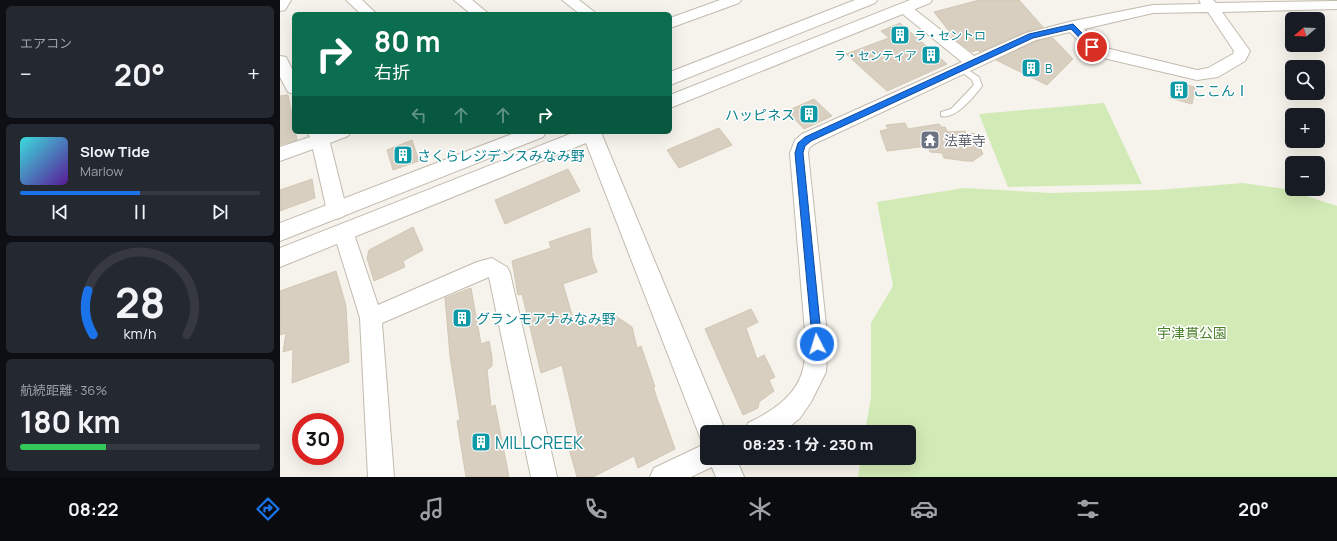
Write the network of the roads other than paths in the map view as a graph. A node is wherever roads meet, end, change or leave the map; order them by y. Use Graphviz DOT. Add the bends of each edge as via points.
graph roads {
  1 [pos="284,0"];
  2 [pos="353,0"];
  3 [pos="462,0"];
  4 [pos="734,0"];
  5 [pos="869,0"];
  6 [pos="924,0"];
  7 [pos="576,1"];
  8 [pos="1209,4"];
  9 [pos="1337,5"];
  10 [pos="280,7"];
  11 [pos="904,8"];
  12 [pos="368,12"];
  13 [pos="478,12"];
  14 [pos="588,12"];
  15 [pos="672,22"];
  16 [pos="1073,26"];
  17 [pos="280,61"];
  18 [pos="967,66"];
  19 [pos="672,78"];
  20 [pos="288,86"];
  21 [pos="672,101"];
  22 [pos="944,114"];
  23 [pos="330,134"];
  24 [pos="531,134"];
  25 [pos="587,134"];
  26 [pos="593,134"];
  27 [pos="318,136"];
  28 [pos="280,154"];
  29 [pos="337,211"];
  30 [pos="280,232"];
  31 [pos="344,234"];
  32 [pos="280,258"];
  33 [pos="371,318"];
  34 [pos="709,425"];
  35 [pos="771,425"];
  36 [pos="700,459"];
  37 [pos="725,465"];
  38 [pos="381,477"];
  39 [pos="544,477"];
  40 [pos="663,477"];
  41 [pos="730,477"];
  1 -- 10 [label="street"];
  2 -- 12 [label="street"];
  3 -- 13 [label="street"];
  4 -- 15 [label="street"];
  5 -- 19 [label="street"];
  6 -- 11 [label="street"];
  7 -- 14 [label="street"];
  8 -- 9 [label="street"];
  8 -- 16 [label="street" via="1153,9"];
  8 -- 16 [label="street" via="1242,51 1239,57 1212,73 1202,75 1101,52 1092,47"];
  11 -- 18 [label="street"];
  11 -- 21 [label="street"];
  16 -- 18 [label="street" via="1031,36"];
  17 -- 20 [label="street"];
  18 -- 22 [label="lane" via="978,86 954,112"];
  18 -- 35 [label="street" via="808,139 801,145 799,153 817,344 814,372 803,394 791,410"];
  23 -- 27 [label="street"];
  24 -- 29 [label="street"];
  25 -- 31 [label="street"];
  26 -- 34 [label="street"];
  27 -- 28 [label="street"];
  27 -- 29 [label="street"];
  29 -- 30 [label="street"];
  31 -- 32 [label="street"];
  31 -- 33 [label="street"];
  33 -- 38 [label="street"];
  33 -- 39 [label="street" via="477,271 492,267 497,269 500,273"];
  36 -- 40 [label="street"];
  37 -- 41 [label="street"];
}
